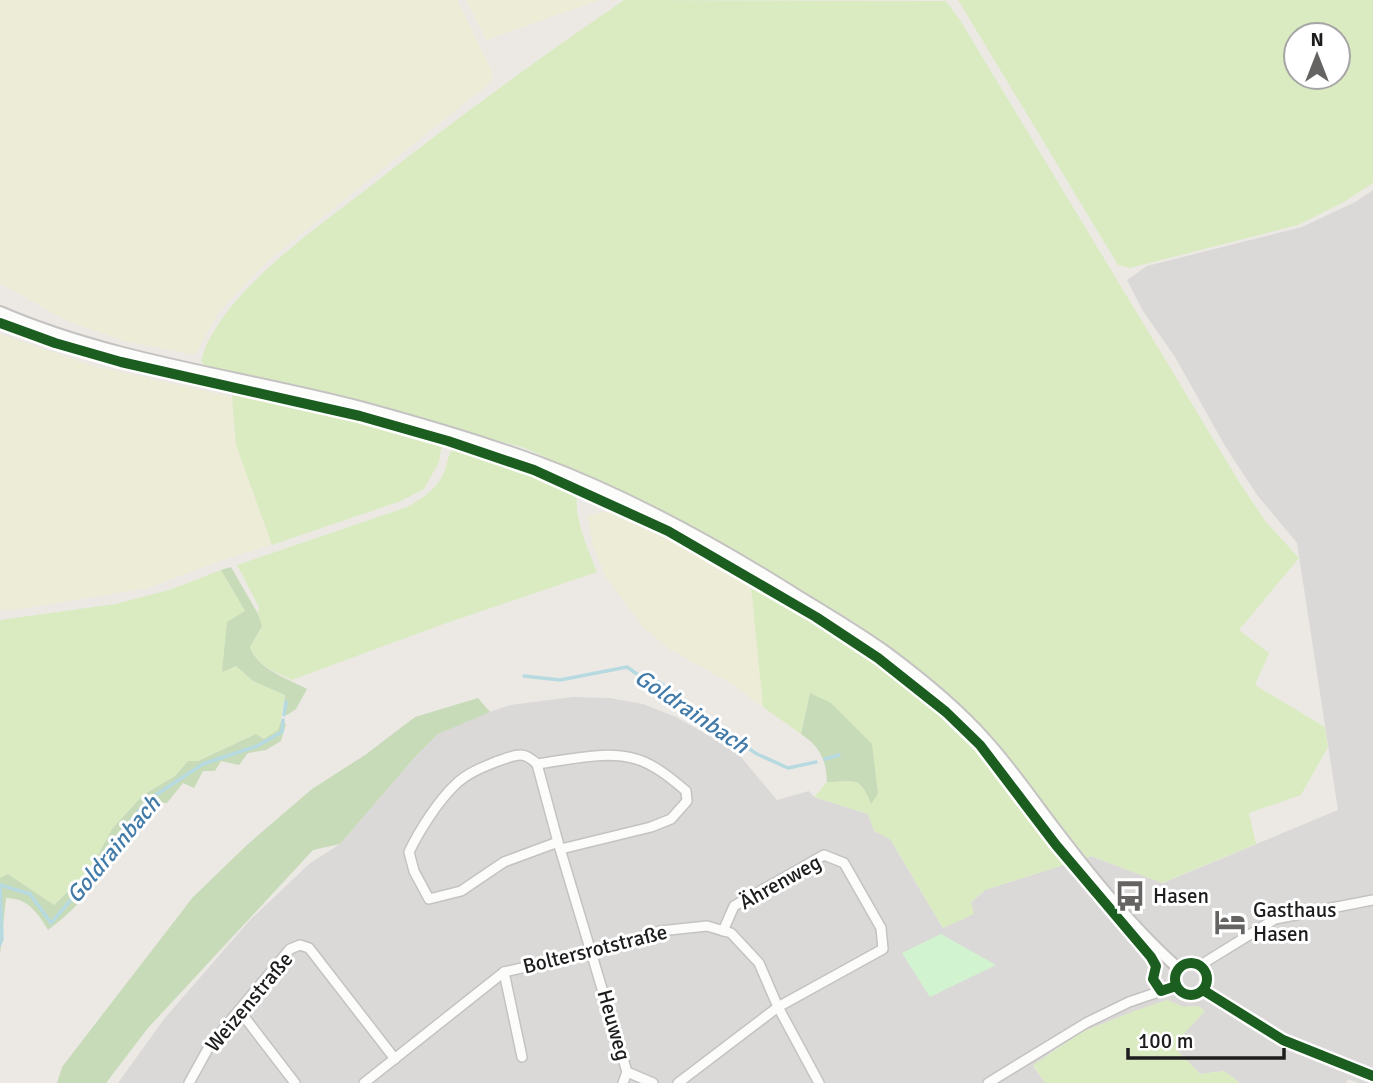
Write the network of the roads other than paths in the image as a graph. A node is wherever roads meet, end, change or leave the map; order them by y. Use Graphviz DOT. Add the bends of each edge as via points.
graph roads {
  1 [pos="0,312"];
  2 [pos="537,764"];
  3 [pos="560,845"];
  4 [pos="1373,900"];
  5 [pos="723,931"];
  6 [pos="592,952"];
  7 [pos="1201,967"];
  8 [pos="1179,969"];
  9 [pos="505,972"];
  10 [pos="1176,986"];
  11 [pos="1203,990"];
  12 [pos="778,1007"];
  13 [pos="239,1010"];
  14 [pos="522,1058"];
  15 [pos="395,1059"];
  16 [pos="627,1072"];
  17 [pos="1373,1076"];
  18 [pos="189,1083"];
  19 [pos="295,1083"];
  20 [pos="364,1083"];
  21 [pos="623,1083"];
  22 [pos="653,1083"];
  23 [pos="678,1083"];
  24 [pos="819,1083"];
  25 [pos="988,1083"];
  1 -- 8 [label="street" via="123,352 451,433 585,482 745,563 884,650 949,704 985,738 1136,929"];
  2 -- 3 [label="street, Heuweg"];
  2 -- 3 [label="street" via="609,756 637,759 686,791 687,801 671,819"];
  2 -- 3 [label="street" via="528,756 517,755 475,770 455,784 412,844 409,852 414,871 429,900 461,891 504,862"];
  3 -- 6 [label="street, Heuweg"];
  4 -- 7 [label="street" via="1275,919"];
  5 -- 6 [label="street, Boltersrotstraße" via="707,926 660,931"];
  5 -- 12 [label="street" via="731,933 759,963"];
  5 -- 12 [label="street, Ährenweg" via="734,906 824,855 844,863 881,928 883,949"];
  6 -- 9 [label="street, Boltersrotstraße"];
  6 -- 16 [label="street, Heuweg"];
  7 -- 8 [label="street" via="1190,963"];
  7 -- 11 [label="street" via="1207,978"];
  8 -- 10 [label="street"];
  9 -- 14 [label="street"];
  9 -- 15 [label="street, Boltersrotstraße"];
  10 -- 11 [label="street" via="1192,995"];
  10 -- 25 [label="street" via="1086,1023"];
  11 -- 17 [label="street" via="1283,1040"];
  12 -- 23 [label="street"];
  12 -- 24 [label="street"];
  13 -- 15 [label="street, Weizenstraße" via="289,950 300,945 309,948"];
  13 -- 18 [label="street, Weizenstraße"];
  13 -- 19 [label="street"];
  15 -- 20 [label="street, Boltersrotstraße"];
  16 -- 21 [label="street"];
  16 -- 22 [label="street, Heuweg"];
}
